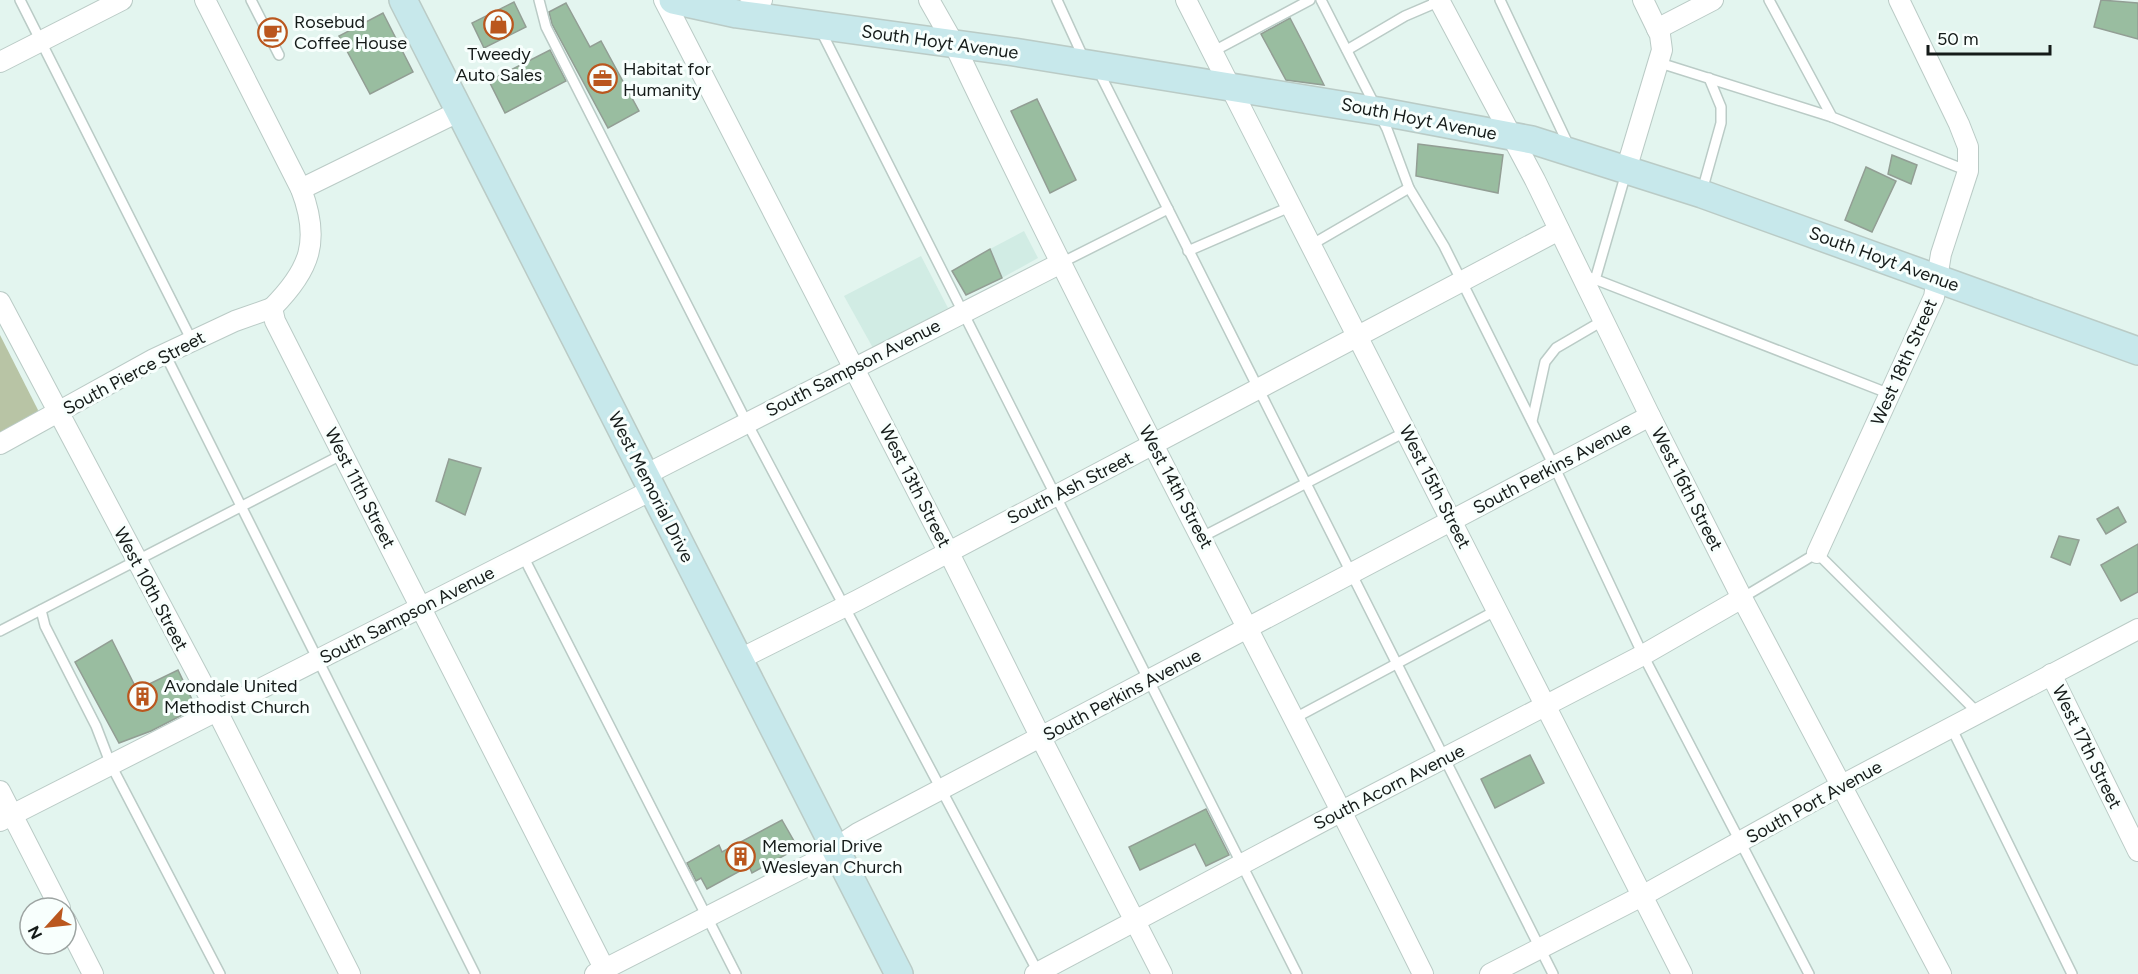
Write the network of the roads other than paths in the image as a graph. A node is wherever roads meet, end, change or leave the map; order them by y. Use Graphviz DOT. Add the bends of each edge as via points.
graph roads {
  1 [pos="20,0"];
  2 [pos="122,0"];
  3 [pos="205,0"];
  4 [pos="251,0"];
  5 [pos="402,0"];
  6 [pos="539,0"];
  7 [pos="664,0"];
  8 [pos="673,0"];
  9 [pos="762,0"];
  10 [pos="929,0"];
  11 [pos="1057,0"];
  12 [pos="1186,0"];
  13 [pos="1310,0"];
  14 [pos="1321,0"];
  15 [pos="1500,0"];
  16 [pos="1643,0"];
  17 [pos="1713,0"];
  18 [pos="1769,0"];
  19 [pos="1899,0"];
  20 [pos="1440,1"];
  21 [pos="737,14"];
  22 [pos="818,26"];
  23 [pos="1657,28"];
  24 [pos="40,42"];
  25 [pos="954,44"];
  26 [pos="1347,50"];
  27 [pos="1212,52"];
  28 [pos="279,55"];
  29 [pos="0,63"];
  30 [pos="1660,63"];
  31 [pos="1091,64"];
  32 [pos="1709,78"];
  33 [pos="1231,88"];
  34 [pos="460,111"];
  35 [pos="1378,111"];
  36 [pos="1832,117"];
  37 [pos="1510,136"];
  38 [pos="1573,153"];
  39 [pos="1626,170"];
  40 [pos="1968,171"];
  41 [pos="1409,188"];
  42 [pos="301,189"];
  43 [pos="1702,194"];
  44 [pos="1292,206"];
  45 [pos="1168,209"];
  46 [pos="1559,230"];
  47 [pos="1311,245"];
  48 [pos="1188,251"];
  49 [pos="1061,262"];
  50 [pos="1588,277"];
  51 [pos="1937,279"];
  52 [pos="1462,281"];
  53 [pos="0,302"];
  54 [pos="272,308"];
  55 [pos="964,311"];
  56 [pos="1604,320"];
  57 [pos="1357,337"];
  58 [pos="192,341"];
  59 [pos="2138,351"];
  60 [pos="165,354"];
  61 [pos="854,366"];
  62 [pos="1258,390"];
  63 [pos="1890,395"];
  64 [pos="57,413"];
  65 [pos="1650,416"];
  66 [pos="746,422"];
  67 [pos="1532,422"];
  68 [pos="1407,431"];
  69 [pos="0,444"];
  70 [pos="1153,445"];
  71 [pos="343,453"];
  72 [pos="1554,466"];
  73 [pos="649,483"];
  74 [pos="1305,484"];
  75 [pos="1055,495"];
  76 [pos="242,507"];
  77 [pos="1454,521"];
  78 [pos="1202,537"];
  79 [pos="948,550"];
  80 [pos="1817,553"];
  81 [pos="523,556"];
  82 [pos="136,562"];
  83 [pos="1351,574"];
  84 [pos="1743,598"];
  85 [pos="844,607"];
  86 [pos="421,608"];
  87 [pos="41,610"];
  88 [pos="1497,610"];
  89 [pos="1250,628"];
  90 [pos="2138,629"];
  91 [pos="0,631"];
  92 [pos="1643,655"];
  93 [pos="318,660"];
  94 [pos="738,660"];
  95 [pos="1397,664"];
  96 [pos="2051,674"];
  97 [pos="1148,681"];
  98 [pos="1545,706"];
  99 [pos="217,711"];
  100 [pos="1978,713"];
  101 [pos="1295,718"];
  102 [pos="1951,727"];
  103 [pos="1041,738"];
  104 [pos="1445,758"];
  105 [pos="111,765"];
  106 [pos="1842,785"];
  107 [pos="942,790"];
  108 [pos="0,791"];
  109 [pos="1342,811"];
  110 [pos="6,818"];
  111 [pos="1740,843"];
  112 [pos="834,849"];
  113 [pos="2138,851"];
  114 [pos="1240,865"];
  115 [pos="53,896"];
  116 [pos="1642,896"];
  117 [pos="707,917"];
  118 [pos="1135,922"];
  119 [pos="78,945"];
  120 [pos="1539,948"];
  121 [pos="602,972"];
  122 [pos="93,974"];
  123 [pos="220,974"];
  124 [pos="350,974"];
  125 [pos="475,974"];
  126 [pos="736,974"];
  127 [pos="899,974"];
  128 [pos="1037,974"];
  129 [pos="1162,974"];
  130 [pos="1297,974"];
  131 [pos="1424,974"];
  132 [pos="1490,974"];
  133 [pos="1553,974"];
  134 [pos="1682,974"];
  135 [pos="1809,974"];
  136 [pos="1941,974"];
  137 [pos="2072,974"];
  1 -- 24 [label="lane"];
  2 -- 24 [label="street"];
  3 -- 42 [label="street"];
  4 -- 28 [label="lane"];
  5 -- 34 [label="main road, West Memorial Drive"];
  6 -- 66 [label="lane" via="546,27"];
  7 -- 61 [label="street, West 13th Street"];
  8 -- 21 [label="main road, South Hoyt Avenue"];
  9 -- 21 [label="street"];
  10 -- 25 [label="street, West 14th Street"];
  11 -- 31 [label="lane"];
  12 -- 27 [label="street, West 15th Street"];
  13 -- 27 [label="lane"];
  14 -- 26 [label="lane"];
  15 -- 38 [label="lane"];
  16 -- 23 [label="street"];
  17 -- 23 [label="street"];
  18 -- 36 [label="lane"];
  19 -- 40 [label="street, West 18th Street" via="1959,124 1968,147"];
  20 -- 26 [label="lane" via="1405,16"];
  20 -- 37 [label="street, West 16th Street"];
  21 -- 22 [label="main road, South Hoyt Avenue"];
  22 -- 25 [label="main road, South Hoyt Avenue"];
  22 -- 55 [label="lane"];
  23 -- 30 [label="street" via="1662,50"];
  24 -- 29 [label="street"];
  24 -- 58 [label="lane"];
  25 -- 31 [label="main road, South Hoyt Avenue"];
  25 -- 49 [label="street, West 14th Street"];
  26 -- 35 [label="lane"];
  27 -- 33 [label="street, West 15th Street"];
  30 -- 32 [label="lane"];
  30 -- 39 [label="street"];
  31 -- 33 [label="main road, South Hoyt Avenue"];
  31 -- 45 [label="lane"];
  32 -- 36 [label="lane"];
  32 -- 43 [label="lane" via="1721,107 1721,123"];
  33 -- 35 [label="main road, South Hoyt Avenue"];
  33 -- 44 [label="street, West 15th Street"];
  34 -- 42 [label="street"];
  34 -- 73 [label="main road, West Memorial Drive"];
  35 -- 37 [label="main road, South Hoyt Avenue"];
  35 -- 41 [label="lane"];
  36 -- 40 [label="lane"];
  37 -- 38 [label="main road, South Hoyt Avenue"];
  37 -- 46 [label="street, West 16th Street"];
  38 -- 39 [label="main road, South Hoyt Avenue"];
  39 -- 43 [label="main road, South Hoyt Avenue"];
  39 -- 50 [label="lane"];
  40 -- 51 [label="street, West 18th Street" via="1941,254"];
  41 -- 47 [label="lane"];
  41 -- 52 [label="lane"];
  42 -- 54 [label="street" via="309,212 309,251 300,275"];
  43 -- 51 [label="main road, South Hoyt Avenue"];
  44 -- 47 [label="street, West 15th Street"];
  44 -- 48 [label="lane"];
  45 -- 48 [label="lane"];
  45 -- 49 [label="lane"];
  46 -- 50 [label="street, West 16th Street"];
  46 -- 52 [label="street, South Ash Street"];
  47 -- 57 [label="street, West 15th Street"];
  48 -- 62 [label="lane"];
  49 -- 55 [label="street, South Sampson Avenue"];
  49 -- 70 [label="street, West 14th Street"];
  50 -- 56 [label="street, West 16th Street"];
  50 -- 63 [label="lane"];
  51 -- 59 [label="main road, South Hoyt Avenue"];
  51 -- 63 [label="street, West 18th Street" via="1934,297"];
  52 -- 57 [label="street, South Ash Street"];
  52 -- 67 [label="lane"];
  53 -- 64 [label="street, West 10th Street"];
  54 -- 58 [label="street, South Pierce Street"];
  54 -- 71 [label="street, West 11th Street" via="275,321"];
  55 -- 61 [label="street, South Sampson Avenue"];
  55 -- 75 [label="lane"];
  56 -- 65 [label="street, West 16th Street"];
  56 -- 67 [label="lane" via="1556,348 1545,362"];
  57 -- 62 [label="street, South Ash Street"];
  57 -- 68 [label="street, West 15th Street"];
  58 -- 60 [label="street, South Pierce Street"];
  60 -- 64 [label="street, South Pierce Street"];
  60 -- 76 [label="lane"];
  61 -- 66 [label="street, South Sampson Avenue"];
  61 -- 79 [label="street, West 13th Street"];
  62 -- 70 [label="street, South Ash Street"];
  62 -- 74 [label="lane"];
  63 -- 80 [label="street, West 18th Street"];
  64 -- 69 [label="street, South Pierce Street"];
  64 -- 82 [label="street, West 10th Street"];
  65 -- 72 [label="street, South Perkins Avenue"];
  65 -- 84 [label="street, West 16th Street"];
  66 -- 73 [label="street, South Sampson Avenue"];
  66 -- 85 [label="lane"];
  67 -- 72 [label="lane"];
  68 -- 74 [label="lane"];
  68 -- 77 [label="street, West 15th Street"];
  70 -- 75 [label="street, South Ash Street"];
  70 -- 78 [label="street, West 14th Street"];
  71 -- 76 [label="lane"];
  71 -- 86 [label="street, West 11th Street"];
  72 -- 77 [label="street, South Perkins Avenue"];
  72 -- 92 [label="lane"];
  73 -- 81 [label="street, South Sampson Avenue"];
  73 -- 94 [label="main road, West Memorial Drive"];
  74 -- 78 [label="lane"];
  74 -- 83 [label="lane"];
  75 -- 79 [label="street, South Ash Street"];
  75 -- 97 [label="lane"];
  76 -- 82 [label="lane"];
  76 -- 93 [label="lane"];
  77 -- 83 [label="street, South Perkins Avenue"];
  77 -- 88 [label="street, West 15th Street"];
  78 -- 89 [label="street, West 14th Street"];
  79 -- 85 [label="street, South Ash Street"];
  79 -- 103 [label="street, West 13th Street"];
  80 -- 84 [label="lane"];
  80 -- 100 [label="lane"];
  81 -- 86 [label="street, South Sampson Avenue"];
  81 -- 117 [label="lane"];
  82 -- 87 [label="lane"];
  82 -- 99 [label="street, West 10th Street"];
  83 -- 89 [label="street, South Perkins Avenue"];
  83 -- 95 [label="lane"];
  84 -- 92 [label="street, South Acorn Avenue"];
  84 -- 106 [label="street, West 16th Street"];
  85 -- 94 [label="street, South Ash Street"];
  85 -- 107 [label="lane"];
  86 -- 93 [label="street, South Sampson Avenue"];
  86 -- 121 [label="street, West 11th Street"];
  87 -- 91 [label="lane"];
  87 -- 105 [label="lane"];
  88 -- 95 [label="lane"];
  88 -- 98 [label="street, West 15th Street"];
  89 -- 97 [label="street, South Perkins Avenue"];
  89 -- 101 [label="street, West 14th Street"];
  90 -- 96 [label="street, South Port Avenue"];
  92 -- 98 [label="street, South Acorn Avenue"];
  92 -- 111 [label="lane"];
  93 -- 99 [label="street, South Sampson Avenue"];
  93 -- 125 [label="lane"];
  94 -- 112 [label="main road, West Memorial Drive"];
  95 -- 101 [label="lane"];
  95 -- 104 [label="lane"];
  96 -- 100 [label="street, South Port Avenue"];
  96 -- 113 [label="street, West 17th Street"];
  97 -- 103 [label="street, South Perkins Avenue"];
  97 -- 114 [label="lane"];
  98 -- 104 [label="street, South Acorn Avenue"];
  98 -- 116 [label="street, West 15th Street"];
  99 -- 105 [label="street, South Sampson Avenue"];
  99 -- 124 [label="street, West 10th Street"];
  100 -- 102 [label="street, South Port Avenue"];
  101 -- 109 [label="street, West 14th Street"];
  102 -- 106 [label="street, South Port Avenue"];
  102 -- 137 [label="lane"];
  103 -- 107 [label="street, South Perkins Avenue"];
  103 -- 118 [label="street, West 13th Street"];
  104 -- 109 [label="street, South Acorn Avenue"];
  104 -- 120 [label="lane"];
  105 -- 110 [label="street, South Sampson Avenue"];
  105 -- 123 [label="lane"];
  106 -- 111 [label="street, South Port Avenue"];
  106 -- 136 [label="street, West 16th Street"];
  107 -- 112 [label="street, South Perkins Avenue"];
  107 -- 128 [label="lane"];
  108 -- 110 [label="street"];
  109 -- 114 [label="street, South Acorn Avenue"];
  109 -- 131 [label="street, West 14th Street"];
  110 -- 115 [label="street"];
  111 -- 116 [label="street, South Port Avenue"];
  111 -- 135 [label="lane"];
  112 -- 117 [label="street, South Perkins Avenue"];
  112 -- 127 [label="main road, West Memorial Drive"];
  114 -- 118 [label="street, South Acorn Avenue"];
  114 -- 130 [label="lane"];
  116 -- 120 [label="street, South Port Avenue"];
  116 -- 134 [label="street, West 15th Street"];
  117 -- 121 [label="street, South Perkins Avenue"];
  117 -- 126 [label="lane"];
  118 -- 128 [label="street, South Acorn Avenue"];
  118 -- 129 [label="street, West 13th Street"];
  119 -- 122 [label="street"];
  120 -- 132 [label="street, South Port Avenue"];
  120 -- 133 [label="lane"];
}
